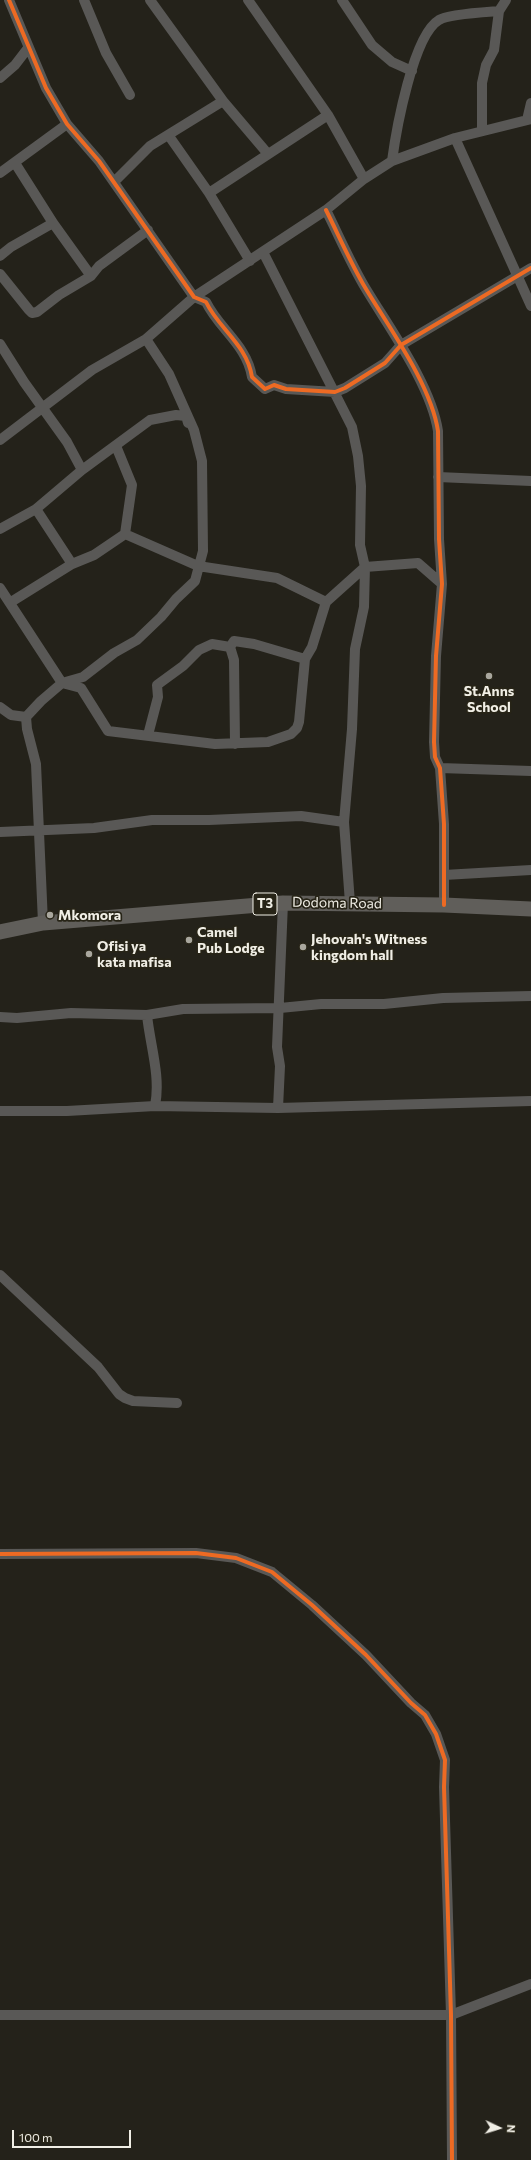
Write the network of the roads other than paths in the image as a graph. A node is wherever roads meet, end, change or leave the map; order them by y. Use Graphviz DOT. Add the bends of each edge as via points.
graph roads {
  1 [pos="9,0"];
  2 [pos="84,0"];
  3 [pos="150,0"];
  4 [pos="248,0"];
  5 [pos="342,0"];
  6 [pos="506,0"];
  7 [pos="500,11"];
  8 [pos="28,48"];
  9 [pos="412,71"];
  10 [pos="0,78"];
  11 [pos="130,95"];
  12 [pos="223,101"];
  13 [pos="531,103"];
  14 [pos="328,114"];
  15 [pos="529,119"];
  16 [pos="67,124"];
  17 [pos="482,131"];
  18 [pos="169,136"];
  19 [pos="455,138"];
  20 [pos="268,154"];
  21 [pos="392,161"];
  22 [pos="15,163"];
  23 [pos="0,172"];
  24 [pos="364,179"];
  25 [pos="114,182"];
  26 [pos="209,193"];
  27 [pos="326,210"];
  28 [pos="53,223"];
  29 [pos="148,230"];
  30 [pos="263,252"];
  31 [pos="0,256"];
  32 [pos="250,261"];
  33 [pos="531,268"];
  34 [pos="0,274"];
  35 [pos="91,276"];
  36 [pos="517,276"];
  37 [pos="194,298"];
  38 [pos="531,306"];
  39 [pos="146,339"];
  40 [pos="0,344"];
  41 [pos="401,345"];
  42 [pos="335,392"];
  43 [pos="44,407"];
  44 [pos="194,430"];
  45 [pos="0,440"];
  46 [pos="116,446"];
  47 [pos="82,470"];
  48 [pos="438,477"];
  49 [pos="531,481"];
  50 [pos="36,509"];
  51 [pos="0,529"];
  52 [pos="125,534"];
  53 [pos="72,564"];
  54 [pos="198,566"];
  55 [pos="365,567"];
  56 [pos="442,584"];
  57 [pos="0,588"];
  58 [pos="11,602"];
  59 [pos="326,602"];
  60 [pos="230,647"];
  61 [pos="305,659"];
  62 [pos="62,683"];
  63 [pos="2,712"];
  64 [pos="26,717"];
  65 [pos="148,735"];
  66 [pos="235,744"];
  67 [pos="440,768"];
  68 [pos="531,771"];
  69 [pos="344,822"];
  70 [pos="0,832"];
  71 [pos="40,832"];
  72 [pos="531,870"];
  73 [pos="444,875"];
  74 [pos="283,903"];
  75 [pos="350,903"];
  76 [pos="444,905"];
  77 [pos="531,909"];
  78 [pos="43,923"];
  79 [pos="0,932"];
  80 [pos="531,996"];
  81 [pos="280,1008"];
  82 [pos="148,1015"];
  83 [pos="0,1017"];
  84 [pos="531,1101"];
  85 [pos="155,1106"];
  86 [pos="278,1108"];
  87 [pos="0,1111"];
  88 [pos="0,1275"];
  89 [pos="177,1403"];
  90 [pos="0,1554"];
  91 [pos="531,1984"];
  92 [pos="0,2015"];
  93 [pos="451,2015"];
  94 [pos="452,2160"];
  1 -- 8 [label="street"];
  2 -- 11 [label="street" via="106,53"];
  3 -- 12 [label="street"];
  4 -- 14 [label="street"];
  5 -- 9 [label="street" via="372,45 392,62"];
  6 -- 7 [label="street"];
  7 -- 9 [label="street" via="440,19 428,29"];
  7 -- 17 [label="street" via="494,50 486,65 482,83"];
  8 -- 10 [label="street" via="15,65"];
  8 -- 16 [label="street" via="46,88"];
  9 -- 21 [label="street" via="398,124"];
  12 -- 18 [label="street"];
  12 -- 20 [label="street"];
  13 -- 15 [label="street"];
  14 -- 20 [label="street"];
  14 -- 24 [label="street"];
  15 -- 17 [label="street"];
  16 -- 22 [label="street"];
  16 -- 25 [label="street"];
  17 -- 19 [label="street"];
  18 -- 25 [label="street" via="150,146"];
  18 -- 26 [label="street"];
  19 -- 21 [label="street"];
  19 -- 36 [label="street"];
  20 -- 26 [label="street"];
  21 -- 24 [label="street"];
  22 -- 23 [label="street"];
  22 -- 28 [label="street"];
  24 -- 27 [label="street"];
  25 -- 29 [label="street"];
  26 -- 32 [label="street"];
  27 -- 30 [label="street"];
  27 -- 41 [label="street" via="365,288"];
  28 -- 31 [label="street"];
  28 -- 35 [label="street"];
  29 -- 35 [label="street" via="100,266"];
  29 -- 37 [label="street"];
  30 -- 32 [label="street"];
  30 -- 42 [label="street"];
  32 -- 37 [label="street"];
  33 -- 36 [label="street"];
  34 -- 35 [label="street" via="32,313"];
  36 -- 38 [label="street"];
  36 -- 41 [label="street"];
  37 -- 39 [label="street"];
  37 -- 42 [label="street" via="206,302 210,311 237,343 250,366 252,377 265,389 274,385 286,389"];
  39 -- 43 [label="street" via="92,370"];
  39 -- 44 [label="street" via="169,374"];
  40 -- 43 [label="street" via="24,382"];
  41 -- 42 [label="street" via="385,363"];
  41 -- 48 [label="street" via="436,417"];
  42 -- 55 [label="street" via="355,437 361,486 360,545"];
  43 -- 45 [label="street"];
  43 -- 47 [label="street"];
  44 -- 46 [label="street" via="189,426 186,416 150,420"];
  44 -- 54 [label="street" via="203,469 203,551"];
  46 -- 47 [label="street"];
  46 -- 52 [label="street" via="132,485"];
  47 -- 50 [label="street"];
  48 -- 49 [label="street"];
  48 -- 56 [label="street"];
  50 -- 51 [label="street"];
  50 -- 53 [label="street"];
  52 -- 53 [label="street" via="94,555"];
  52 -- 54 [label="street"];
  53 -- 58 [label="street"];
  54 -- 59 [label="street" via="276,578"];
  54 -- 62 [label="street" via="196,582 137,640 82,677"];
  55 -- 56 [label="street" via="418,563"];
  55 -- 59 [label="street"];
  55 -- 69 [label="street" via="364,607 355,649 352,729"];
  56 -- 67 [label="street" via="436,656 434,742 435,758"];
  57 -- 58 [label="street"];
  58 -- 62 [label="street"];
  59 -- 61 [label="street" via="312,647"];
  60 -- 61 [label="street" via="234,641 254,644"];
  60 -- 65 [label="street" via="212,644 199,650 183,666 157,685 158,697"];
  60 -- 66 [label="street" via="234,660"];
  61 -- 66 [label="street" via="300,715 296,730 278,740"];
  62 -- 64 [label="street" via="40,701"];
  62 -- 65 [label="street" via="81,688 108,731"];
  63 -- 64 [label="street"];
  64 -- 71 [label="street" via="36,764"];
  65 -- 66 [label="street" via="193,743"];
  67 -- 68 [label="street"];
  67 -- 73 [label="street"];
  69 -- 71 [label="street" via="301,816 152,820"];
  69 -- 75 [label="street"];
  70 -- 71 [label="street"];
  71 -- 78 [label="street"];
  72 -- 73 [label="street"];
  73 -- 76 [label="street"];
  74 -- 75 [label="highway, Dodoma Road / T3"];
  74 -- 78 [label="highway, Dodoma Road / T3"];
  74 -- 81 [label="street"];
  75 -- 76 [label="highway, Dodoma Road / T3"];
  76 -- 77 [label="highway, Dodoma Road / T3"];
  78 -- 79 [label="highway, Dodoma Road / T3"];
  80 -- 81 [label="street" via="443,998 384,1004 322,1004"];
  81 -- 82 [label="street" via="183,1009"];
  81 -- 86 [label="street"];
  82 -- 83 [label="street" via="72,1013"];
  82 -- 85 [label="street" via="149,1039 157,1080"];
  84 -- 86 [label="street"];
  85 -- 86 [label="street"];
  85 -- 87 [label="street" via="67,1111"];
  88 -- 89 [label="street" via="98,1367 124,1398 133,1401"];
  90 -- 93 [label="street" via="196,1553 236,1558 272,1572 312,1605 425,1715 436,1734 445,1760"];
  91 -- 93 [label="street"];
  92 -- 93 [label="street"];
  93 -- 94 [label="street"];
}
